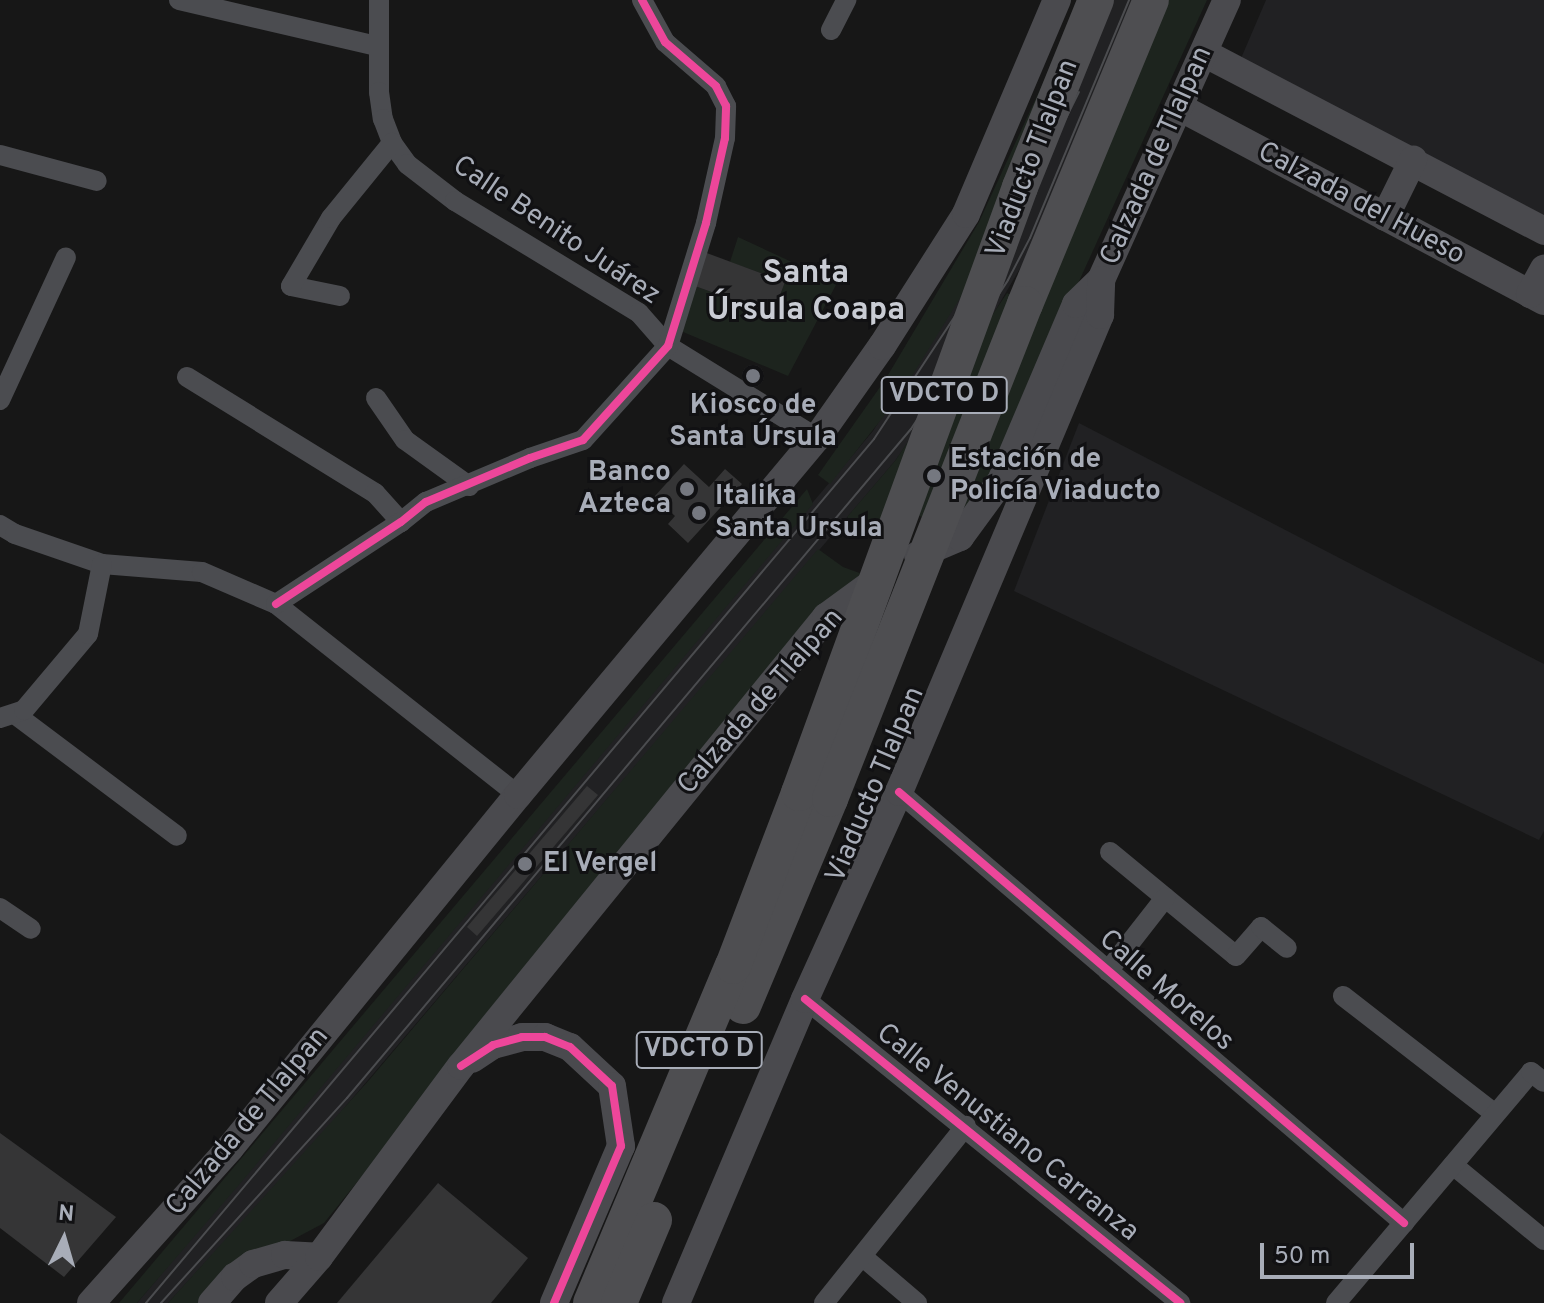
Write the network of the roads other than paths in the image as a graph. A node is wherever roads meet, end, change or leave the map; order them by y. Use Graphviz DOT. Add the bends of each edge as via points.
graph roads {
  1 [pos="179,0"];
  2 [pos="379,0"];
  3 [pos="642,0"];
  4 [pos="846,0"];
  5 [pos="1057,0"];
  6 [pos="1096,0"];
  7 [pos="1151,0"];
  8 [pos="1227,0"];
  9 [pos="831,30"];
  10 [pos="377,46"];
  11 [pos="1204,53"];
  12 [pos="1179,107"];
  13 [pos="392,143"];
  14 [pos="0,155"];
  15 [pos="1413,160"];
  16 [pos="97,181"];
  17 [pos="1385,217"];
  18 [pos="1544,231"];
  19 [pos="66,257"];
  20 [pos="1544,269"];
  21 [pos="1101,280"];
  22 [pos="340,296"];
  23 [pos="1537,298"];
  24 [pos="668,346"];
  25 [pos="187,377"];
  26 [pos="376,398"];
  27 [pos="0,400"];
  28 [pos="817,438"];
  29 [pos="469,486"];
  30 [pos="401,522"];
  31 [pos="0,525"];
  32 [pos="102,564"];
  33 [pos="276,604"];
  34 [pos="8,716"];
  35 [pos="899,792"];
  36 [pos="518,795"];
  37 [pos="814,796"];
  38 [pos="177,836"];
  39 [pos="1110,852"];
  40 [pos="1165,898"];
  41 [pos="0,908"];
  42 [pos="31,929"];
  43 [pos="1287,948"];
  44 [pos="1108,971"];
  45 [pos="1343,996"];
  46 [pos="805,999"];
  47 [pos="461,1066"];
  48 [pos="1537,1077"];
  49 [pos="1495,1114"];
  50 [pos="966,1126"];
  51 [pos="1453,1165"];
  52 [pos="1404,1223"];
  53 [pos="1544,1240"];
  54 [pos="319,1257"];
  55 [pos="863,1257"];
  56 [pos="91,1303"];
  57 [pos="212,1303"];
  58 [pos="279,1303"];
  59 [pos="554,1303"];
  60 [pos="591,1303"];
  61 [pos="619,1303"];
  62 [pos="676,1303"];
  63 [pos="824,1303"];
  64 [pos="917,1303"];
  65 [pos="1180,1303"];
  66 [pos="1336,1303"];
  1 -- 10 [label="street"];
  2 -- 10 [label="street, Calle Benito Juárez"];
  3 -- 24 [label="street" via="665,42 716,86 726,106 725,138 706,223"];
  4 -- 9 [label="street"];
  5 -- 28 [label="main road, Calzada de Tlalpan" via="966,214"];
  6 -- 37 [label="highway, Viaducto Tlalpan / VDCTO D, bridge" via="1020,187"];
  7 -- 37 [label="highway, Viaducto Tlalpan / VDCTO D, bridge"];
  8 -- 11 [label="main road, Calzada de Tlalpan"];
  10 -- 13 [label="street, Calle Benito Juárez" via="381,106"];
  11 -- 12 [label="main road, Calzada de Tlalpan"];
  11 -- 15 [label="main road"];
  12 -- 17 [label="main road, Calzada del Hueso"];
  12 -- 21 [label="main road, Calzada de Tlalpan"];
  13 -- 22 [label="street" via="331,218 291,286"];
  13 -- 24 [label="street, Calle Benito Juárez" via="407,164 455,201 639,313"];
  14 -- 16 [label="street"];
  15 -- 17 [label="main road"];
  15 -- 18 [label="main road"];
  17 -- 23 [label="main road, Calzada del Hueso"];
  19 -- 27 [label="street"];
  20 -- 23 [label="main road"];
  21 -- 35 [label="main road, Viaducto Tlalpan" via="1100,315"];
  21 -- 47 [label="main road, Calzada de Tlalpan" via="1076,304 1001,481 960,537 899,563 826,617"];
  24 -- 28 [label="street, Calle Benito Juárez"];
  24 -- 29 [label="street" via="583,440"];
  25 -- 30 [label="street" via="375,493"];
  26 -- 29 [label="street" via="405,440"];
  28 -- 36 [label="main road, Calzada de Tlalpan"];
  29 -- 30 [label="street" via="426,502"];
  30 -- 33 [label="street"];
  31 -- 32 [label="street"];
  32 -- 33 [label="street" via="202,572"];
  32 -- 34 [label="street" via="88,634"];
  33 -- 36 [label="street"];
  34 -- 38 [label="street"];
  35 -- 44 [label="street, Calle Morelos"];
  35 -- 46 [label="main road, Viaducto Tlalpan"];
  36 -- 56 [label="main road, Calzada de Tlalpan" via="230,1148"];
  37 -- 60 [label="highway, Viaducto Tlalpan / VDCTO D" via="733,966"];
  37 -- 61 [label="highway, Viaducto Tlalpan / VDCTO D"];
  39 -- 40 [label="street"];
  40 -- 43 [label="street" via="1236,956 1261,927"];
  40 -- 44 [label="street"];
  41 -- 42 [label="street"];
  44 -- 52 [label="street, Calle Morelos"];
  45 -- 49 [label="street"];
  46 -- 50 [label="street, Calle Venustiano Carranza"];
  46 -- 62 [label="main road, Viaducto Tlalpan"];
  47 -- 54 [label="main road, Calzada de Tlalpan"];
  47 -- 59 [label="main road" via="493,1045 545,1037 591,1062 612,1086 621,1146"];
  48 -- 49 [label="street"];
  49 -- 51 [label="street"];
  50 -- 55 [label="street"];
  50 -- 65 [label="street, Calle Venustiano Carranza"];
  51 -- 52 [label="street"];
  51 -- 53 [label="street"];
  52 -- 66 [label="street"];
  54 -- 57 [label="main road" via="285,1255 253,1264"];
  54 -- 58 [label="main road, Calzada de Tlalpan"];
  55 -- 63 [label="street"];
  55 -- 64 [label="street"];
}
